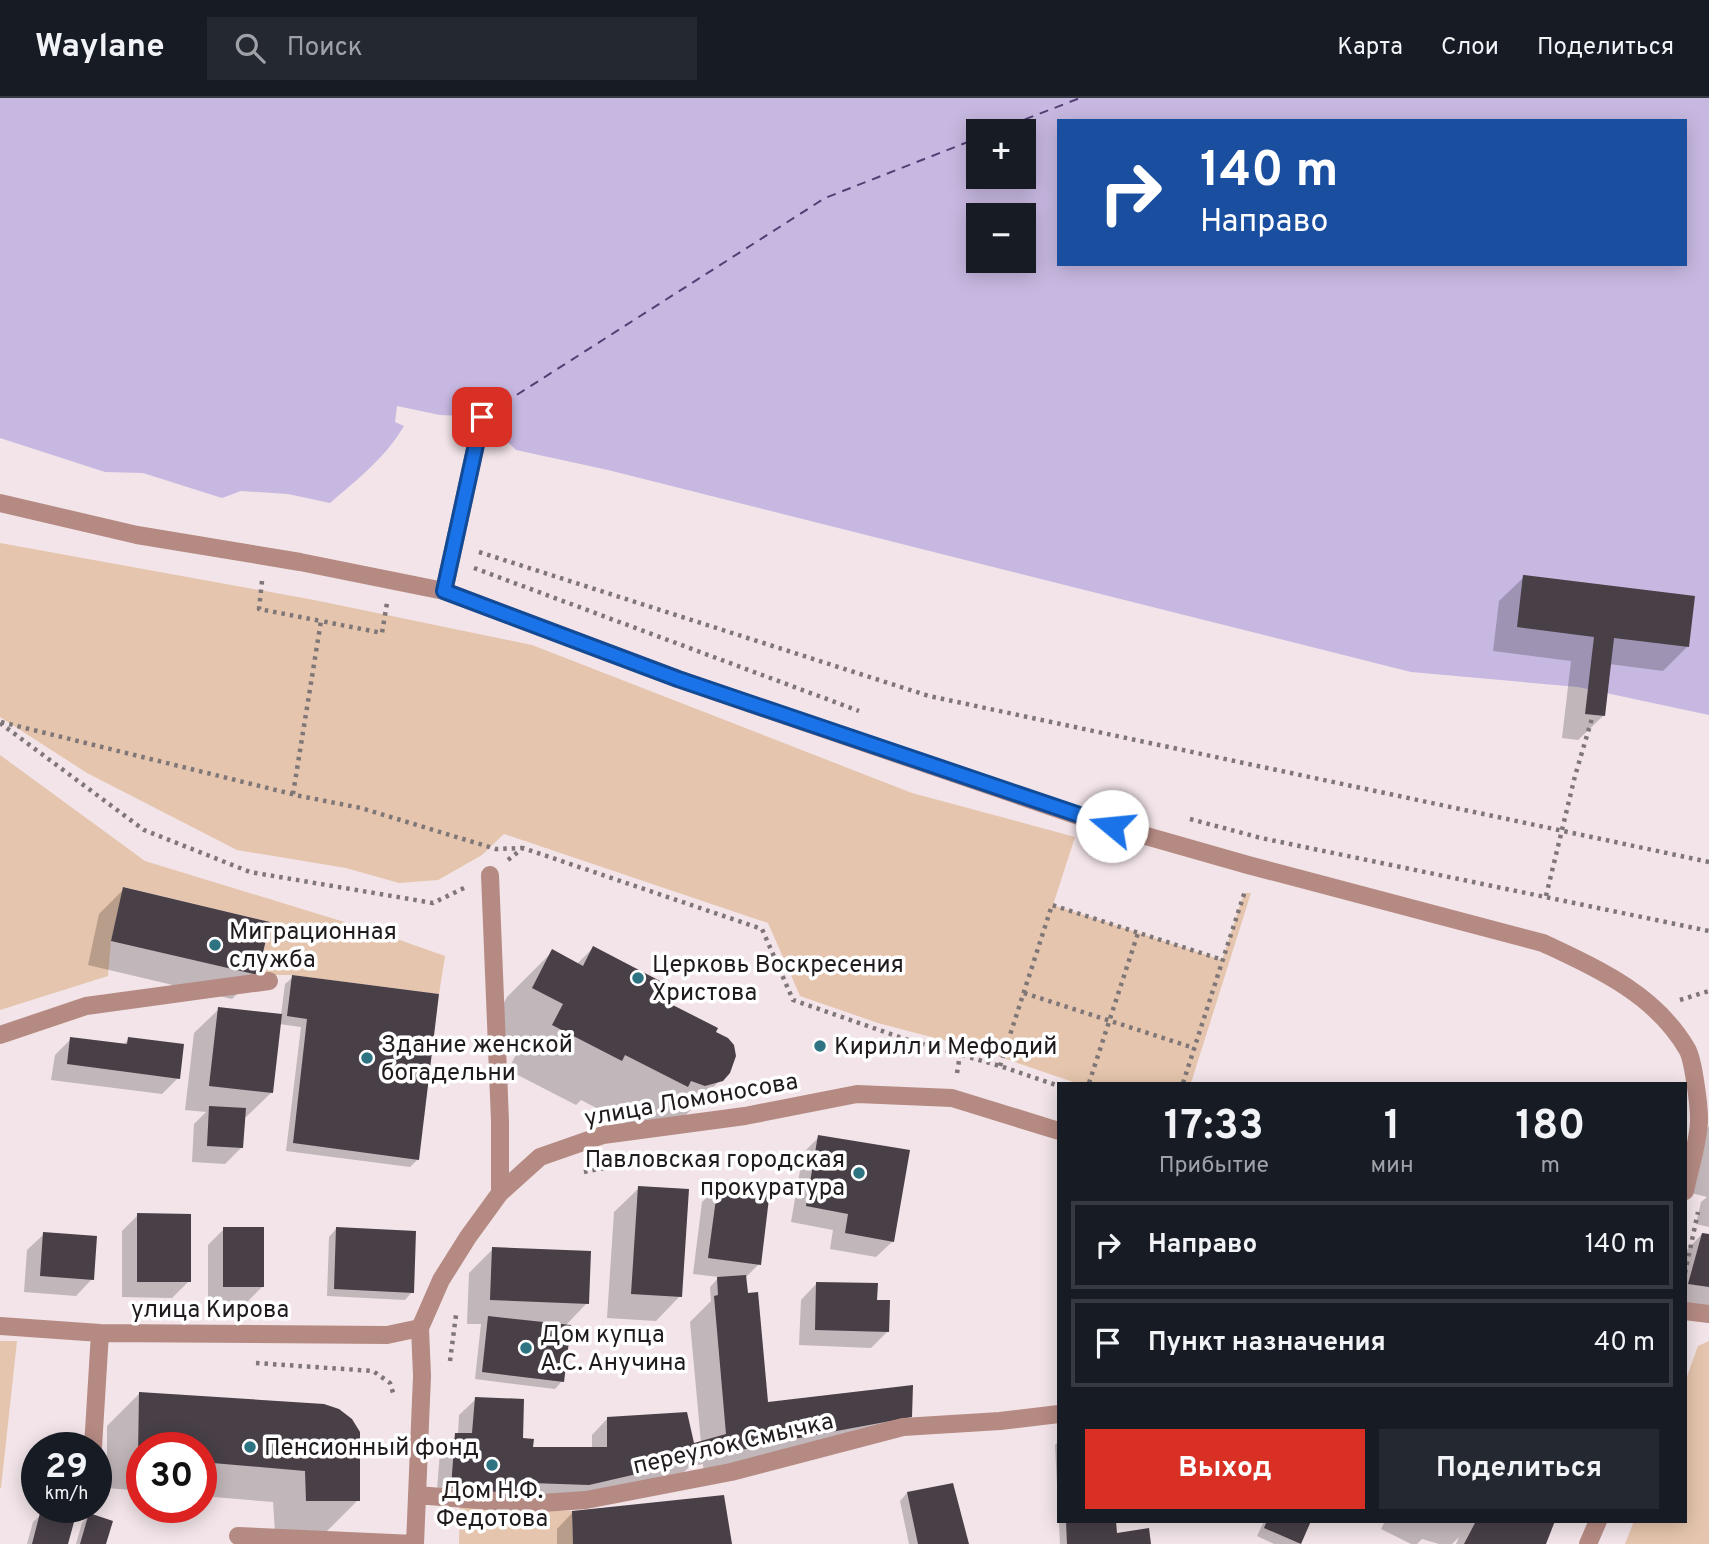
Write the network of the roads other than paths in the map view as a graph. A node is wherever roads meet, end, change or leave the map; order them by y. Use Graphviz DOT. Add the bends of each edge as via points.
graph roads {
  1 [pos="482,417"];
  2 [pos="0,503"];
  3 [pos="444,591"];
  4 [pos="490,875"];
  5 [pos="269,981"];
  6 [pos="0,1035"];
  7 [pos="1057,1130"];
  8 [pos="1687,1182"];
  9 [pos="500,1193"];
  10 [pos="1687,1311"];
  11 [pos="1709,1314"];
  12 [pos="0,1326"];
  13 [pos="420,1328"];
  14 [pos="100,1333"];
  15 [pos="1057,1414"];
  16 [pos="94,1432"];
  17 [pos="417,1495"];
  18 [pos="1597,1523"];
  19 [pos="238,1536"];
  20 [pos="415,1544"];
  21 [pos="1588,1544"];
  1 -- 3 [label="street"];
  2 -- 3 [label="street" via="137,535"];
  3 -- 8 [label="street" via="704,688 1090,820 1543,943 1616,978 1656,1008 1689,1051 1700,1120"];
  4 -- 9 [label="street"];
  5 -- 6 [label="street" via="86,1006"];
  7 -- 9 [label="street, улица Ломоносова" via="952,1098 857,1094 745,1116 603,1135 540,1157"];
  9 -- 13 [label="street, улица Ломоносова" via="441,1280"];
  10 -- 11 [label="street"];
  12 -- 14 [label="street, улица Кирова"];
  13 -- 14 [label="street, улица Кирова" via="387,1335"];
  13 -- 17 [label="street"];
  14 -- 16 [label="street"];
  15 -- 17 [label="street, переулок Смычка" via="903,1427 731,1472 586,1500 527,1504"];
  17 -- 20 [label="street"];
  18 -- 21 [label="street"];
  19 -- 20 [label="street"];
}
